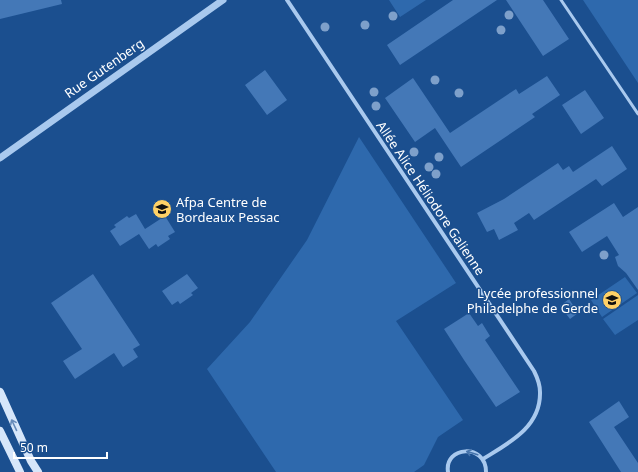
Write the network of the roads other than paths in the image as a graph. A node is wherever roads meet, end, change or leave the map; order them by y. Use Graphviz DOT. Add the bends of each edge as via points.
graph roads {
  1 [pos="223,0"];
  2 [pos="287,0"];
  3 [pos="561,0"];
  4 [pos="638,114"];
  5 [pos="0,158"];
  6 [pos="0,392"];
  7 [pos="2,404"];
  8 [pos="0,432"];
  9 [pos="483,459"];
  10 [pos="20,472"];
  11 [pos="38,472"];
  12 [pos="448,472"];
  13 [pos="486,472"];
  1 -- 5 [label="street, Rue Gutenberg"];
  2 -- 9 [label="street, Allée Alice Héliodore Galienne" via="534,371 540,391 539,404 530,425 508,444"];
  3 -- 4 [label="lane"];
  6 -- 7 [label="main road"];
  11 -- 7 [label="main road, one-way"];
  8 -- 10 [label="main road"];
  9 -- 12 [label="street, one-way" via="472,452 459,452 450,461"];
  9 -- 13 [label="street"];
}
